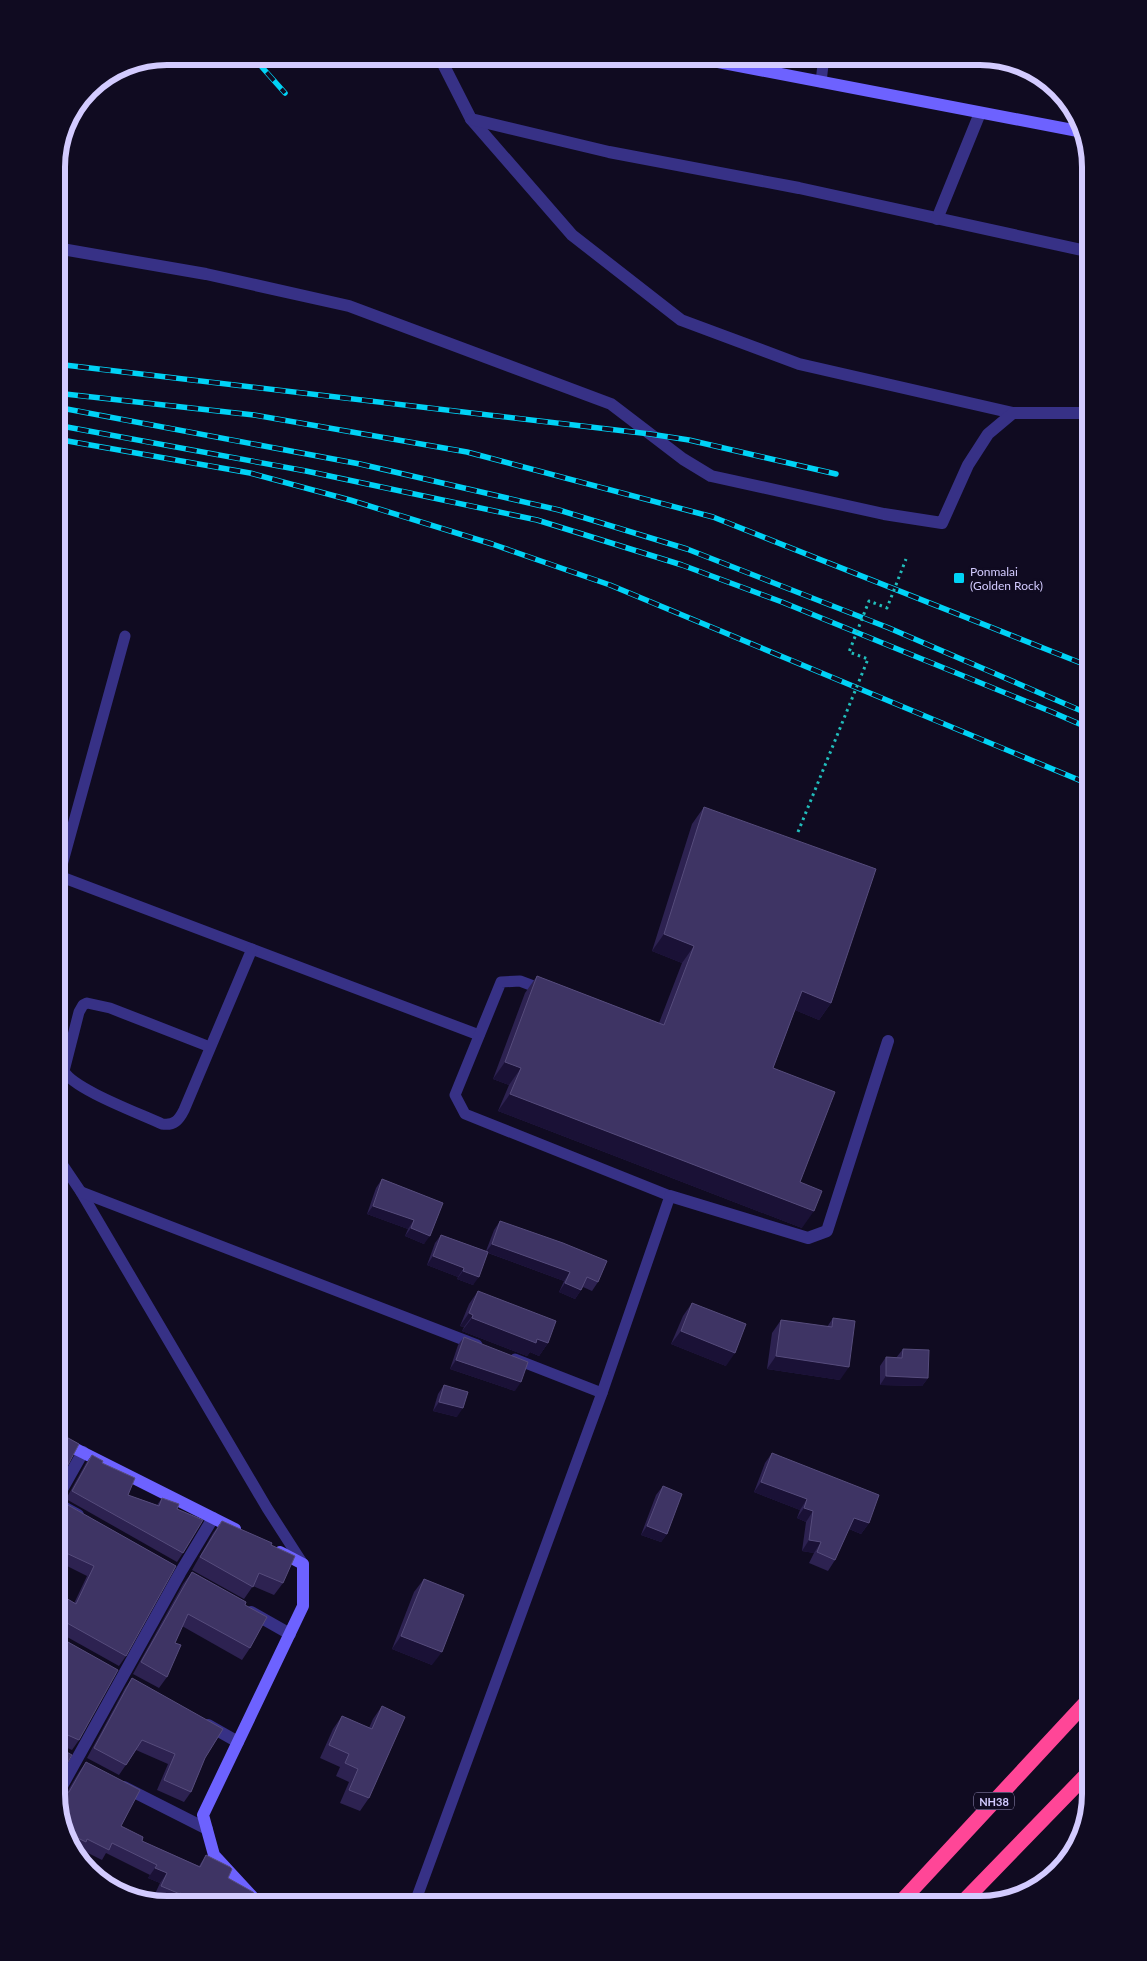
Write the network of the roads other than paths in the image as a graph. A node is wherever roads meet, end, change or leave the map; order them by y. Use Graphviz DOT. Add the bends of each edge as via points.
graph roads {
  1 [pos="444,65"];
  2 [pos="733,65"];
  3 [pos="823,65"];
  4 [pos="821,82"];
  5 [pos="980,113"];
  6 [pos="471,119"];
  7 [pos="1075,131"];
  8 [pos="937,219"];
  9 [pos="65,250"];
  10 [pos="1082,250"];
  11 [pos="1013,413"];
  12 [pos="1082,413"];
  13 [pos="125,636"];
  14 [pos="65,854"];
  15 [pos="65,878"];
  16 [pos="252,949"];
  17 [pos="557,995"];
  18 [pos="480,1035"];
  19 [pos="888,1041"];
  20 [pos="210,1047"];
  21 [pos="65,1067"];
  22 [pos="65,1072"];
  23 [pos="65,1168"];
  24 [pos="82,1192"];
  25 [pos="670,1196"];
  26 [pos="602,1393"];
  27 [pos="65,1443"];
  28 [pos="83,1452"];
  29 [pos="65,1485"];
  30 [pos="65,1507"];
  31 [pos="213,1518"];
  32 [pos="89,1522"];
  33 [pos="246,1535"];
  34 [pos="271,1547"];
  35 [pos="303,1564"];
  36 [pos="239,1606"];
  37 [pos="290,1634"];
  38 [pos="1082,1707"];
  39 [pos="197,1718"];
  40 [pos="238,1742"];
  41 [pos="65,1755"];
  42 [pos="80,1764"];
  43 [pos="1082,1779"];
  44 [pos="110,1780"];
  45 [pos="65,1784"];
  46 [pos="207,1829"];
  47 [pos="252,1896"];
  48 [pos="417,1896"];
  49 [pos="906,1896"];
  50 [pos="969,1896"];
  1 -- 6 [label="street"];
  2 -- 4 [label="street"];
  3 -- 4 [label="lane"];
  4 -- 5 [label="street"];
  5 -- 7 [label="street"];
  5 -- 8 [label="street"];
  6 -- 8 [label="street" via="609,152 799,188"];
  6 -- 11 [label="street" via="572,235 681,320 799,364"];
  8 -- 10 [label="street"];
  9 -- 11 [label="street" via="206,274 349,306 611,404 683,460 712,476 884,514 942,523 968,465 988,434"];
  11 -- 12 [label="street"];
  13 -- 14 [label="lane"];
  15 -- 16 [label="lane"];
  16 -- 18 [label="lane"];
  16 -- 20 [label="lane"];
  17 -- 18 [label="lane" via="520,980 501,982"];
  18 -- 25 [label="lane" via="455,1095 465,1114"];
  19 -- 25 [label="street" via="827,1231 808,1238"];
  20 -- 21 [label="lane" via="110,1008 87,1003 79,1012"];
  20 -- 22 [label="lane" via="184,1110 176,1122 169,1125 97,1095"];
  23 -- 24 [label="lane"];
  24 -- 26 [label="lane"];
  24 -- 35 [label="lane"];
  25 -- 26 [label="lane"];
  26 -- 48 [label="lane"];
  27 -- 28 [label="street"];
  28 -- 29 [label="street"];
  28 -- 31 [label="street"];
  30 -- 32 [label="street"];
  31 -- 33 [label="street"];
  31 -- 42 [label="street" via="123,1677"];
  34 -- 35 [label="street"];
  35 -- 37 [label="street" via="303,1606"];
  36 -- 37 [label="street"];
  37 -- 40 [label="street"];
  38 -- 49 [label="highway, NH38"];
  39 -- 40 [label="street"];
  40 -- 46 [label="street" via="203,1815"];
  41 -- 42 [label="street"];
  42 -- 45 [label="street"];
  43 -- 50 [label="highway"];
  44 -- 46 [label="street"];
  46 -- 47 [label="street" via="214,1855"];
}
